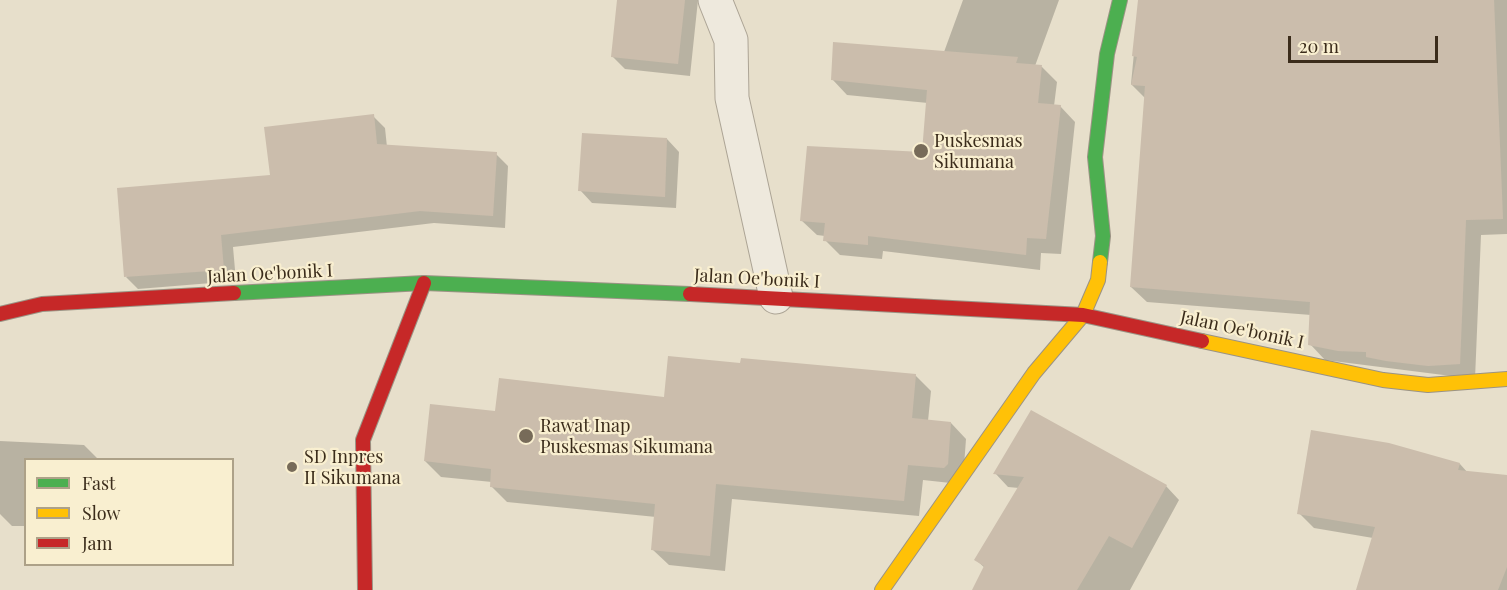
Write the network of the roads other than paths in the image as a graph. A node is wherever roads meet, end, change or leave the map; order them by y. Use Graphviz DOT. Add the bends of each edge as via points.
graph roads {
  1 [pos="715,0"];
  2 [pos="1120,0"];
  3 [pos="424,283"];
  4 [pos="776,297"];
  5 [pos="0,314"];
  6 [pos="1083,315"];
  7 [pos="1507,379"];
  8 [pos="365,590"];
  9 [pos="882,590"];
  1 -- 4 [label="street" via="731,40 732,98"];
  2 -- 6 [label="street" via="1107,54 1095,157 1103,236 1098,280"];
  3 -- 4 [label="street, Jalan Oe'bonik I"];
  3 -- 5 [label="street, Jalan Oe'bonik I" via="42,304"];
  3 -- 8 [label="street" via="363,440"];
  4 -- 6 [label="street, Jalan Oe'bonik I"];
  6 -- 7 [label="street, Jalan Oe'bonik I" via="1383,380 1428,385"];
  6 -- 9 [label="street" via="1034,373"];
}
